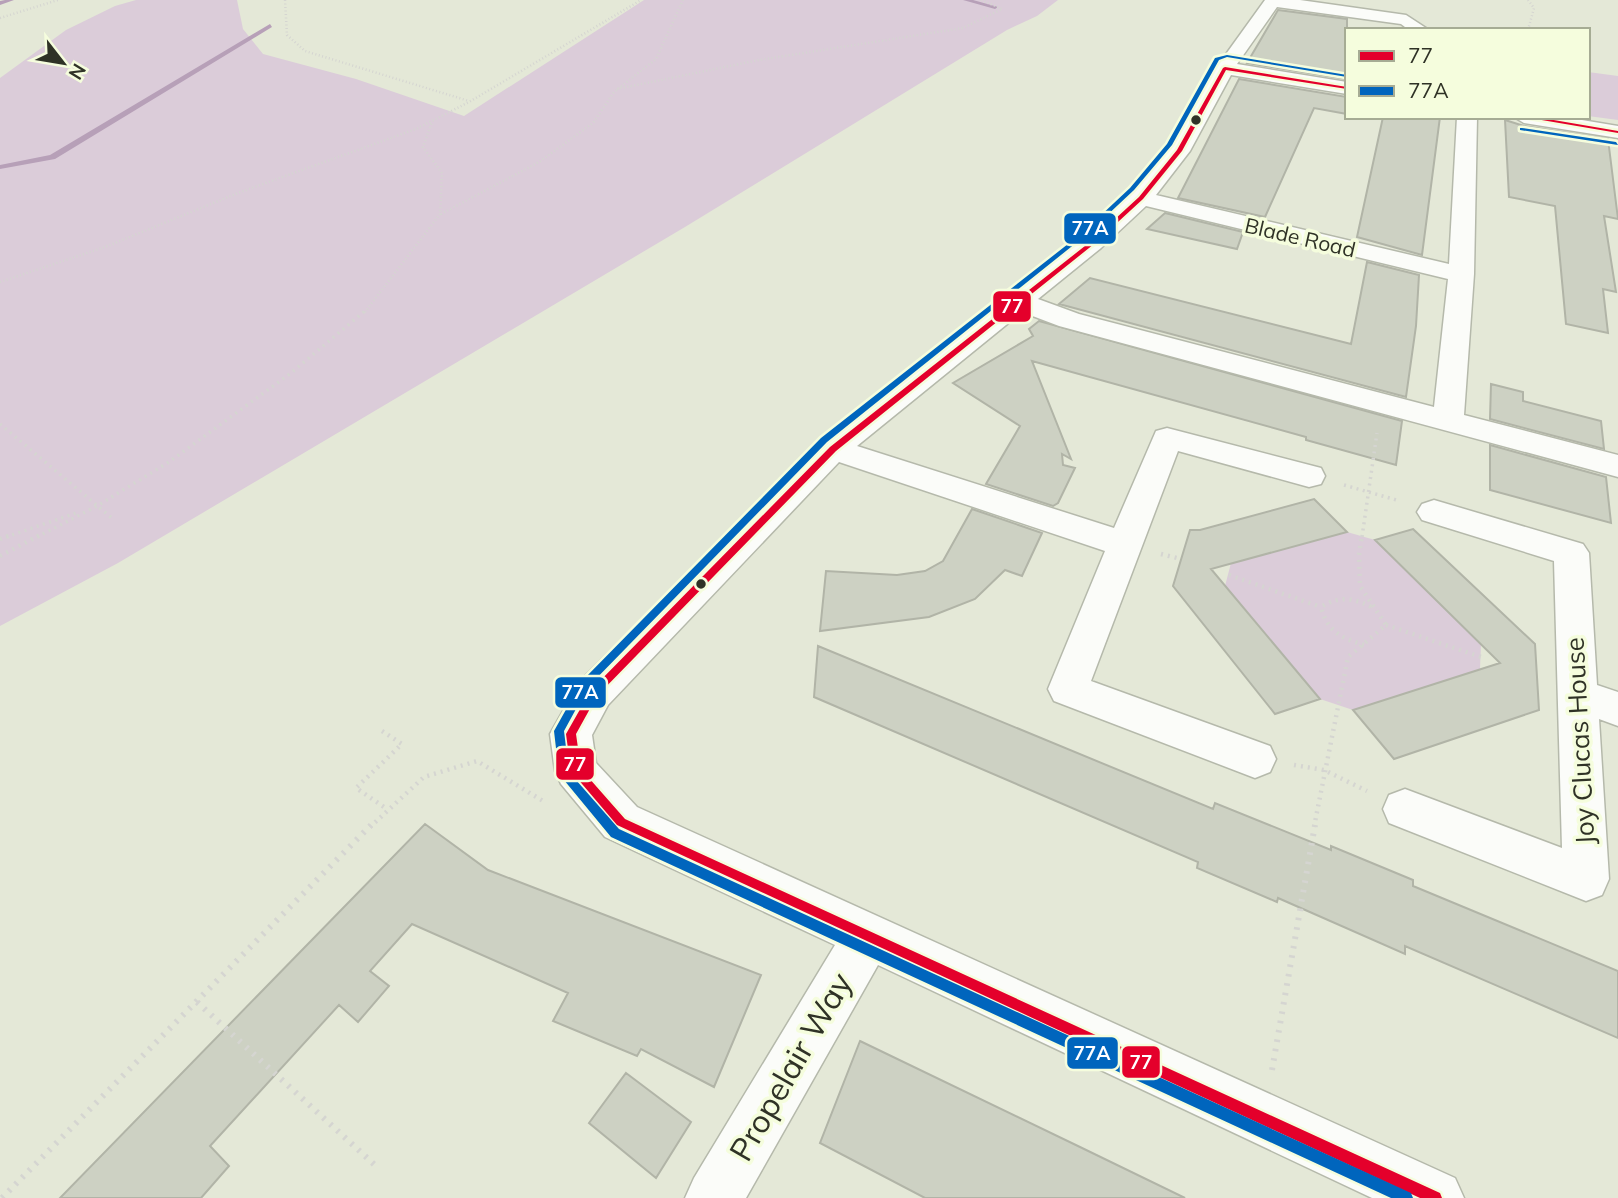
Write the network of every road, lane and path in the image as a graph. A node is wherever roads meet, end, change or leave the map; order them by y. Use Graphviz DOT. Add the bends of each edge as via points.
graph roads {
  1 [pos="58,0"];
  2 [pos="285,0"];
  3 [pos="641,0"];
  4 [pos="683,0"];
  5 [pos="981,0"];
  6 [pos="1273,0"];
  7 [pos="1528,0"];
  8 [pos="0,18"];
  9 [pos="1418,22"];
  10 [pos="1529,28"];
  11 [pos="1225,68"];
  12 [pos="1345,88"];
  13 [pos="617,89"];
  14 [pos="470,102"];
  15 [pos="1467,119"];
  16 [pos="1537,119"];
  17 [pos="433,121"];
  18 [pos="1618,132"];
  19 [pos="1141,198"];
  20 [pos="440,214"];
  21 [pos="1461,274"];
  22 [pos="0,282"];
  23 [pos="1018,301"];
  24 [pos="1382,404"];
  25 [pos="1447,421"];
  26 [pos="0,424"];
  27 [pos="833,449"];
  28 [pos="1618,466"];
  29 [pos="1309,476"];
  30 [pos="1368,491"];
  31 [pos="97,506"];
  32 [pos="1434,512"];
  33 [pos="113,519"];
  34 [pos="0,539"];
  35 [pos="1126,545"];
  36 [pos="0,556"];
  37 [pos="1229,575"];
  38 [pos="1321,607"];
  39 [pos="1377,609"];
  40 [pos="1386,625"];
  41 [pos="1365,645"];
  42 [pos="1480,657"];
  43 [pos="1578,695"];
  44 [pos="1618,709"];
  45 [pos="382,732"];
  46 [pos="1255,759"];
  47 [pos="1324,770"];
  48 [pos="1405,809"];
  49 [pos="387,810"];
  50 [pos="621,822"];
  51 [pos="868,936"];
  52 [pos="197,1002"];
  53 [pos="1264,1119"];
  54 [pos="377,1167"];
  55 [pos="1374,1184"];
  56 [pos="2,1198"];
  57 [pos="714,1198"];
  58 [pos="1435,1198"];
  1 -- 8 [label="path"];
  2 -- 14 [label="path" via="287,35 305,51"];
  3 -- 14 [label="path"];
  4 -- 13 [label="path" via="659,55 643,74"];
  5 -- 13 [label="path" via="1002,9 963,28 759,60"];
  6 -- 9 [label="street"];
  6 -- 11 [label="street"];
  7 -- 10 [label="path" via="1534,8"];
  11 -- 12 [label="street"];
  11 -- 19 [label="street" via="1179,151"];
  13 -- 20 [label="path" via="596,120 549,157"];
  14 -- 17 [label="path"];
  15 -- 21 [label="street"];
  16 -- 18 [label="street"];
  17 -- 20 [label="path" via="423,147 442,173"];
  17 -- 22 [label="path" via="105,247"];
  19 -- 21 [label="street, Blade Road"];
  19 -- 23 [label="street"];
  20 -- 31 [label="path" via="365,312 180,454"];
  21 -- 25 [label="street"];
  23 -- 24 [label="street" via="1069,320"];
  23 -- 27 [label="street"];
  24 -- 25 [label="street"];
  24 -- 30 [label="path"];
  25 -- 28 [label="street"];
  26 -- 31 [label="path"];
  27 -- 35 [label="street"];
  27 -- 50 [label="street" via="594,693 571,734 576,771"];
  29 -- 30 [label="path"];
  29 -- 35 [label="street" via="1167,438"];
  30 -- 32 [label="path"];
  30 -- 39 [label="path" via="1359,555 1360,586"];
  31 -- 33 [label="path"];
  31 -- 34 [label="path"];
  31 -- 36 [label="path"];
  32 -- 43 [label="street, Joy Clucas House" via="1571,553"];
  35 -- 46 [label="street" via="1068,689"];
  37 -- 38 [label="path"];
  38 -- 39 [label="path" via="1334,597 1356,598"];
  38 -- 41 [label="path" via="1324,623 1341,638"];
  39 -- 40 [label="path"];
  40 -- 41 [label="path"];
  40 -- 42 [label="path"];
  41 -- 47 [label="path" via="1348,657"];
  43 -- 44 [label="street"];
  43 -- 48 [label="street, Joy Clucas House" via="1586,878"];
  45 -- 49 [label="path" via="402,744 356,788"];
  46 -- 47 [label="path"];
  47 -- 48 [label="path"];
  47 -- 53 [label="path"];
  49 -- 50 [label="path" via="424,778 477,761 575,816"];
  49 -- 52 [label="path"];
  50 -- 51 [label="street"];
  51 -- 53 [label="street"];
  51 -- 57 [label="street, Propelair Way"];
  52 -- 54 [label="path"];
  52 -- 56 [label="path"];
  53 -- 55 [label="street"];
  55 -- 58 [label="street"];
}
